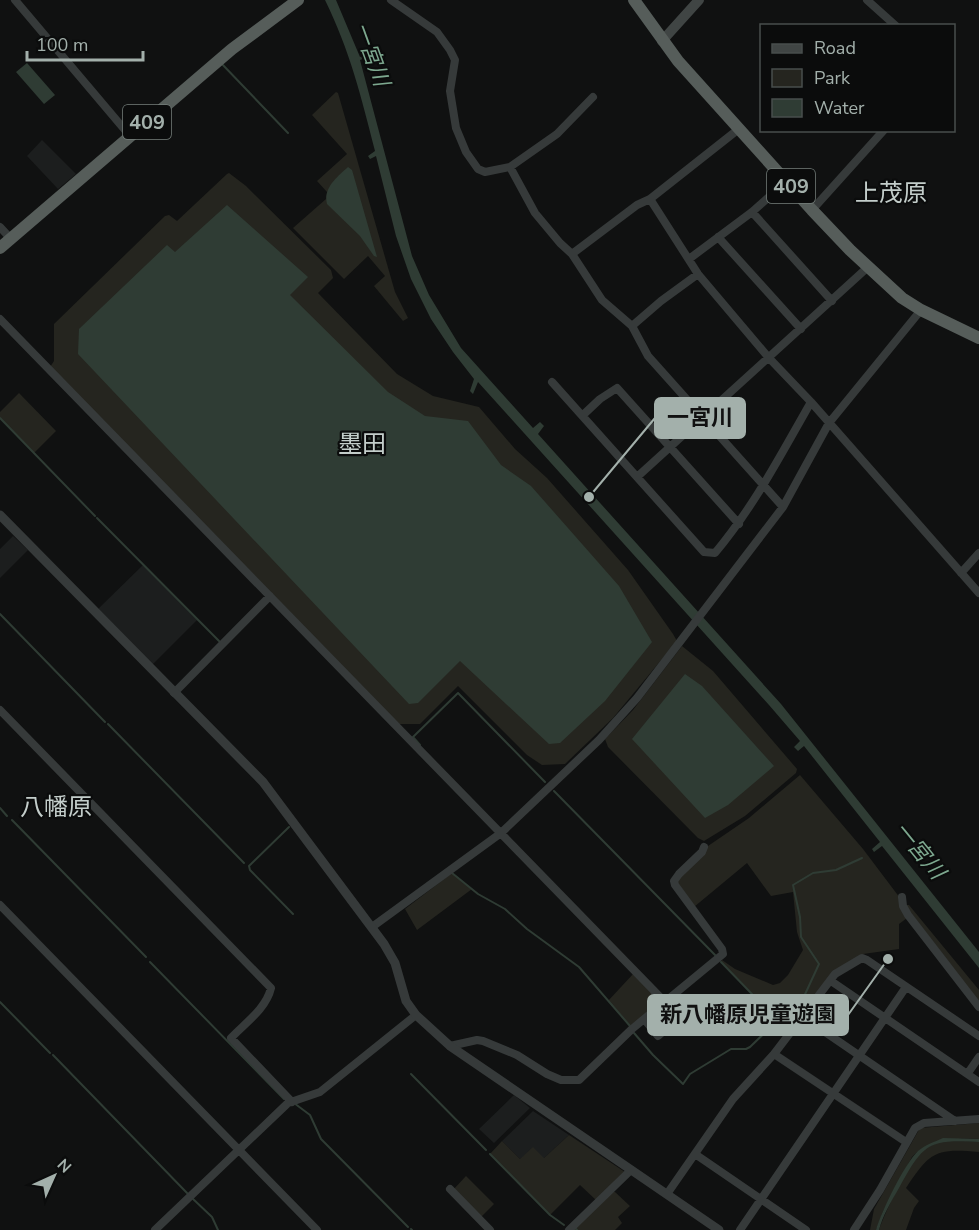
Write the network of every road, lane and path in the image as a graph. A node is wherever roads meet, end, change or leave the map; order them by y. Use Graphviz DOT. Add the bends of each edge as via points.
graph roads {
  1 [pos="15,0"];
  2 [pos="298,0"];
  3 [pos="391,0"];
  4 [pos="634,0"];
  5 [pos="699,0"];
  6 [pos="867,0"];
  7 [pos="894,24"];
  8 [pos="663,41"];
  9 [pos="594,98"];
  10 [pos="740,128"];
  11 [pos="882,132"];
  12 [pos="130,136"];
  13 [pos="510,167"];
  14 [pos="787,181"];
  15 [pos="650,199"];
  16 [pos="812,210"];
  17 [pos="752,212"];
  18 [pos="0,228"];
  19 [pos="718,237"];
  20 [pos="11,239"];
  21 [pos="0,248"];
  22 [pos="572,254"];
  23 [pos="689,258"];
  24 [pos="868,267"];
  25 [pos="698,274"];
  26 [pos="832,301"];
  27 [pos="921,310"];
  28 [pos="0,319"];
  29 [pos="632,326"];
  30 [pos="801,329"];
  31 [pos="979,338"];
  32 [pos="769,358"];
  33 [pos="552,382"];
  34 [pos="811,402"];
  35 [pos="583,415"];
  36 [pos="703,417"];
  37 [pos="829,423"];
  38 [pos="670,447"];
  39 [pos="637,477"];
  40 [pos="764,486"];
  41 [pos="783,507"];
  42 [pos="0,515"];
  43 [pos="739,524"];
  44 [pos="979,553"];
  45 [pos="961,573"];
  46 [pos="979,594"];
  47 [pos="270,596"];
  48 [pos="174,693"];
  49 [pos="0,710"];
  50 [pos="501,833"];
  51 [pos="704,847"];
  52 [pos="902,897"];
  53 [pos="0,905"];
  54 [pos="372,927"];
  55 [pos="831,981"];
  56 [pos="906,987"];
  57 [pos="665,1002"];
  58 [pos="979,1007"];
  59 [pos="416,1015"];
  60 [pos="803,1017"];
  61 [pos="885,1018"];
  62 [pos="644,1019"];
  63 [pos="668,1028"];
  64 [pos="979,1036"];
  65 [pos="450,1046"];
  66 [pos="774,1054"];
  67 [pos="860,1056"];
  68 [pos="979,1057"];
  69 [pos="968,1073"];
  70 [pos="979,1082"];
  71 [pos="834,1094"];
  72 [pos="292,1102"];
  73 [pos="979,1119"];
  74 [pos="955,1121"];
  75 [pos="906,1142"];
  76 [pos="239,1149"];
  77 [pos="695,1154"];
  78 [pos="631,1170"];
  79 [pos="450,1189"];
  80 [pos="667,1194"];
  81 [pos="761,1199"];
  82 [pos="155,1230"];
  83 [pos="317,1230"];
  84 [pos="490,1230"];
  85 [pos="569,1230"];
  86 [pos="719,1230"];
  87 [pos="740,1230"];
  88 [pos="806,1230"];
  89 [pos="854,1230"];
  1 -- 12 [label="street"];
  2 -- 12 [label="highway, 409" via="255,30"];
  3 -- 13 [label="street" via="436,32 450,50 455,60 450,91 456,128 478,169 485,172"];
  4 -- 8 [label="highway, 409"];
  5 -- 8 [label="main road"];
  6 -- 7 [label="street"];
  8 -- 10 [label="highway, 409"];
  9 -- 13 [label="street" via="557,134"];
  10 -- 14 [label="highway, 409"];
  10 -- 15 [label="street"];
  11 -- 16 [label="street"];
  12 -- 20 [label="highway, 409"];
  13 -- 22 [label="street" via="535,213"];
  14 -- 16 [label="highway, 409"];
  14 -- 17 [label="street"];
  15 -- 22 [label="street"];
  15 -- 23 [label="street"];
  16 -- 24 [label="highway, 409"];
  17 -- 19 [label="street"];
  17 -- 26 [label="street"];
  18 -- 20 [label="street"];
  19 -- 23 [label="street"];
  19 -- 30 [label="street"];
  20 -- 21 [label="highway, 409"];
  22 -- 29 [label="street" via="602,300"];
  23 -- 25 [label="street"];
  24 -- 26 [label="street"];
  24 -- 27 [label="highway, 409"];
  25 -- 29 [label="street"];
  25 -- 32 [label="street"];
  26 -- 30 [label="street"];
  27 -- 31 [label="highway, 409"];
  27 -- 37 [label="street"];
  28 -- 47 [label="street"];
  29 -- 36 [label="street" via="648,356"];
  30 -- 32 [label="street"];
  32 -- 34 [label="street"];
  32 -- 36 [label="street"];
  33 -- 35 [label="street"];
  34 -- 37 [label="street"];
  34 -- 40 [label="street"];
  35 -- 38 [label="street" via="617,388"];
  35 -- 39 [label="street"];
  36 -- 38 [label="street"];
  36 -- 40 [label="street"];
  37 -- 41 [label="street"];
  37 -- 45 [label="street"];
  38 -- 39 [label="street"];
  38 -- 43 [label="street"];
  39 -- 43 [label="street" via="704,552 715,553"];
  40 -- 41 [label="street"];
  40 -- 43 [label="street"];
  41 -- 50 [label="street" via="637,698 599,740"];
  42 -- 48 [label="street"];
  44 -- 45 [label="street"];
  45 -- 46 [label="street"];
  47 -- 48 [label="street"];
  47 -- 50 [label="street"];
  48 -- 54 [label="street" via="263,782"];
  49 -- 72 [label="street" via="272,988 259,1010 231,1038"];
  50 -- 54 [label="street"];
  50 -- 57 [label="street"];
  51 -- 57 [label="street" via="676,877 675,885 723,954"];
  52 -- 58 [label="street" via="908,915"];
  53 -- 76 [label="street"];
  54 -- 59 [label="street" via="395,963 406,1001"];
  55 -- 56 [label="street" via="835,974 862,958"];
  55 -- 60 [label="street"];
  55 -- 61 [label="street"];
  56 -- 61 [label="street"];
  56 -- 64 [label="street"];
  57 -- 62 [label="street"];
  59 -- 65 [label="street"];
  59 -- 72 [label="street" via="320,1092"];
  60 -- 66 [label="street"];
  60 -- 67 [label="street"];
  61 -- 67 [label="street"];
  61 -- 69 [label="street"];
  62 -- 63 [label="street" via="658,1035"];
  62 -- 65 [label="street" via="586,1075 574,1081 547,1074 488,1042 477,1040"];
  65 -- 78 [label="street"];
  66 -- 71 [label="street"];
  66 -- 77 [label="street" via="733,1099"];
  67 -- 71 [label="street"];
  67 -- 74 [label="street"];
  68 -- 69 [label="street"];
  69 -- 70 [label="street"];
  71 -- 75 [label="street"];
  71 -- 81 [label="street"];
  72 -- 76 [label="street"];
  73 -- 74 [label="street"];
  74 -- 75 [label="street" via="919,1125"];
  75 -- 89 [label="street"];
  76 -- 82 [label="street"];
  76 -- 83 [label="street"];
  77 -- 80 [label="street"];
  77 -- 81 [label="street"];
  78 -- 80 [label="street"];
  78 -- 85 [label="street"];
  79 -- 84 [label="street"];
  80 -- 86 [label="street"];
  81 -- 87 [label="street"];
  81 -- 88 [label="street"];
}
